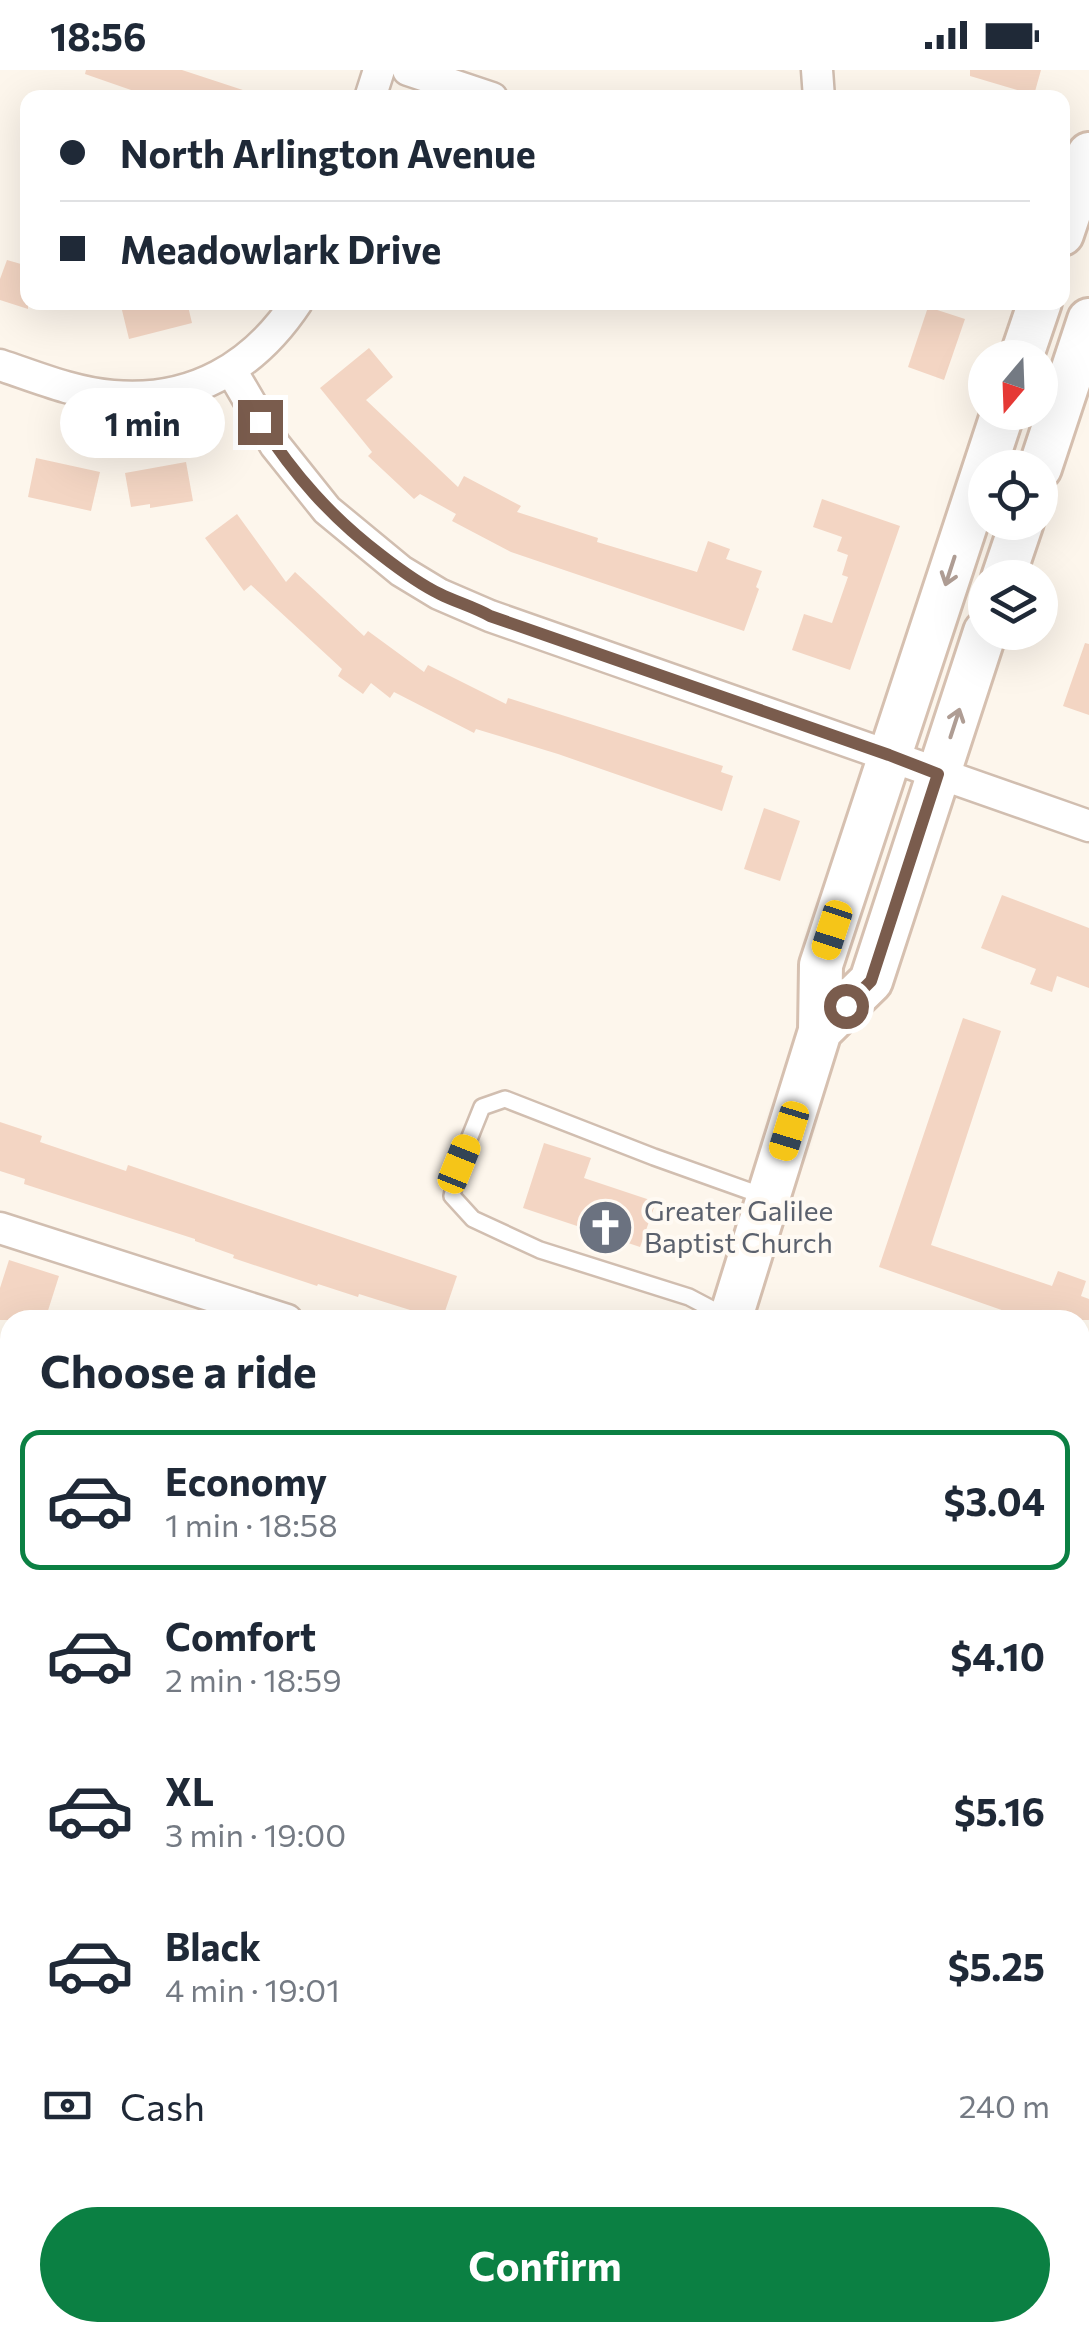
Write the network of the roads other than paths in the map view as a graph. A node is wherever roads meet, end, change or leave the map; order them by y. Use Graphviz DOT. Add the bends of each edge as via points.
graph roads {
  1 [pos="408,70"];
  2 [pos="468,90"];
  3 [pos="1077,173"];
  4 [pos="1070,201"];
  5 [pos="292,310"];
  6 [pos="1037,310"];
  7 [pos="1089,320"];
  8 [pos="1028,340"];
  9 [pos="0,364"];
  10 [pos="231,370"];
  11 [pos="997,430"];
  12 [pos="1046,450"];
  13 [pos="979,650"];
  14 [pos="889,755"];
  15 [pos="938,774"];
  16 [pos="1089,826"];
  17 [pos="820,1030"];
  18 [pos="768,1198"];
  19 [pos="0,1228"];
  20 [pos="256,1310"];
  21 [pos="713,1310"];
  22 [pos="734,1310"];
  1 -- 2 [label="street"];
  3 -- 4 [label="main road"];
  5 -- 10 [label="street"];
  6 -- 8 [label="main road"];
  7 -- 12 [label="main road"];
  9 -- 10 [label="street" via="110,396 165,395"];
  10 -- 14 [label="street" via="275,445 327,510 440,594"];
  11 -- 14 [label="main road, one-way"];
  15 -- 13 [label="main road, one-way"];
  14 -- 15 [label="street"];
  14 -- 17 [label="main road" via="820,965"];
  15 -- 16 [label="street"];
  15 -- 17 [label="main road" via="871,981"];
  17 -- 18 [label="main road"];
  18 -- 21 [label="lane" via="506,1099 482,1106 452,1196 473,1219 540,1250"];
  18 -- 22 [label="main road"];
  19 -- 20 [label="street"];
}
